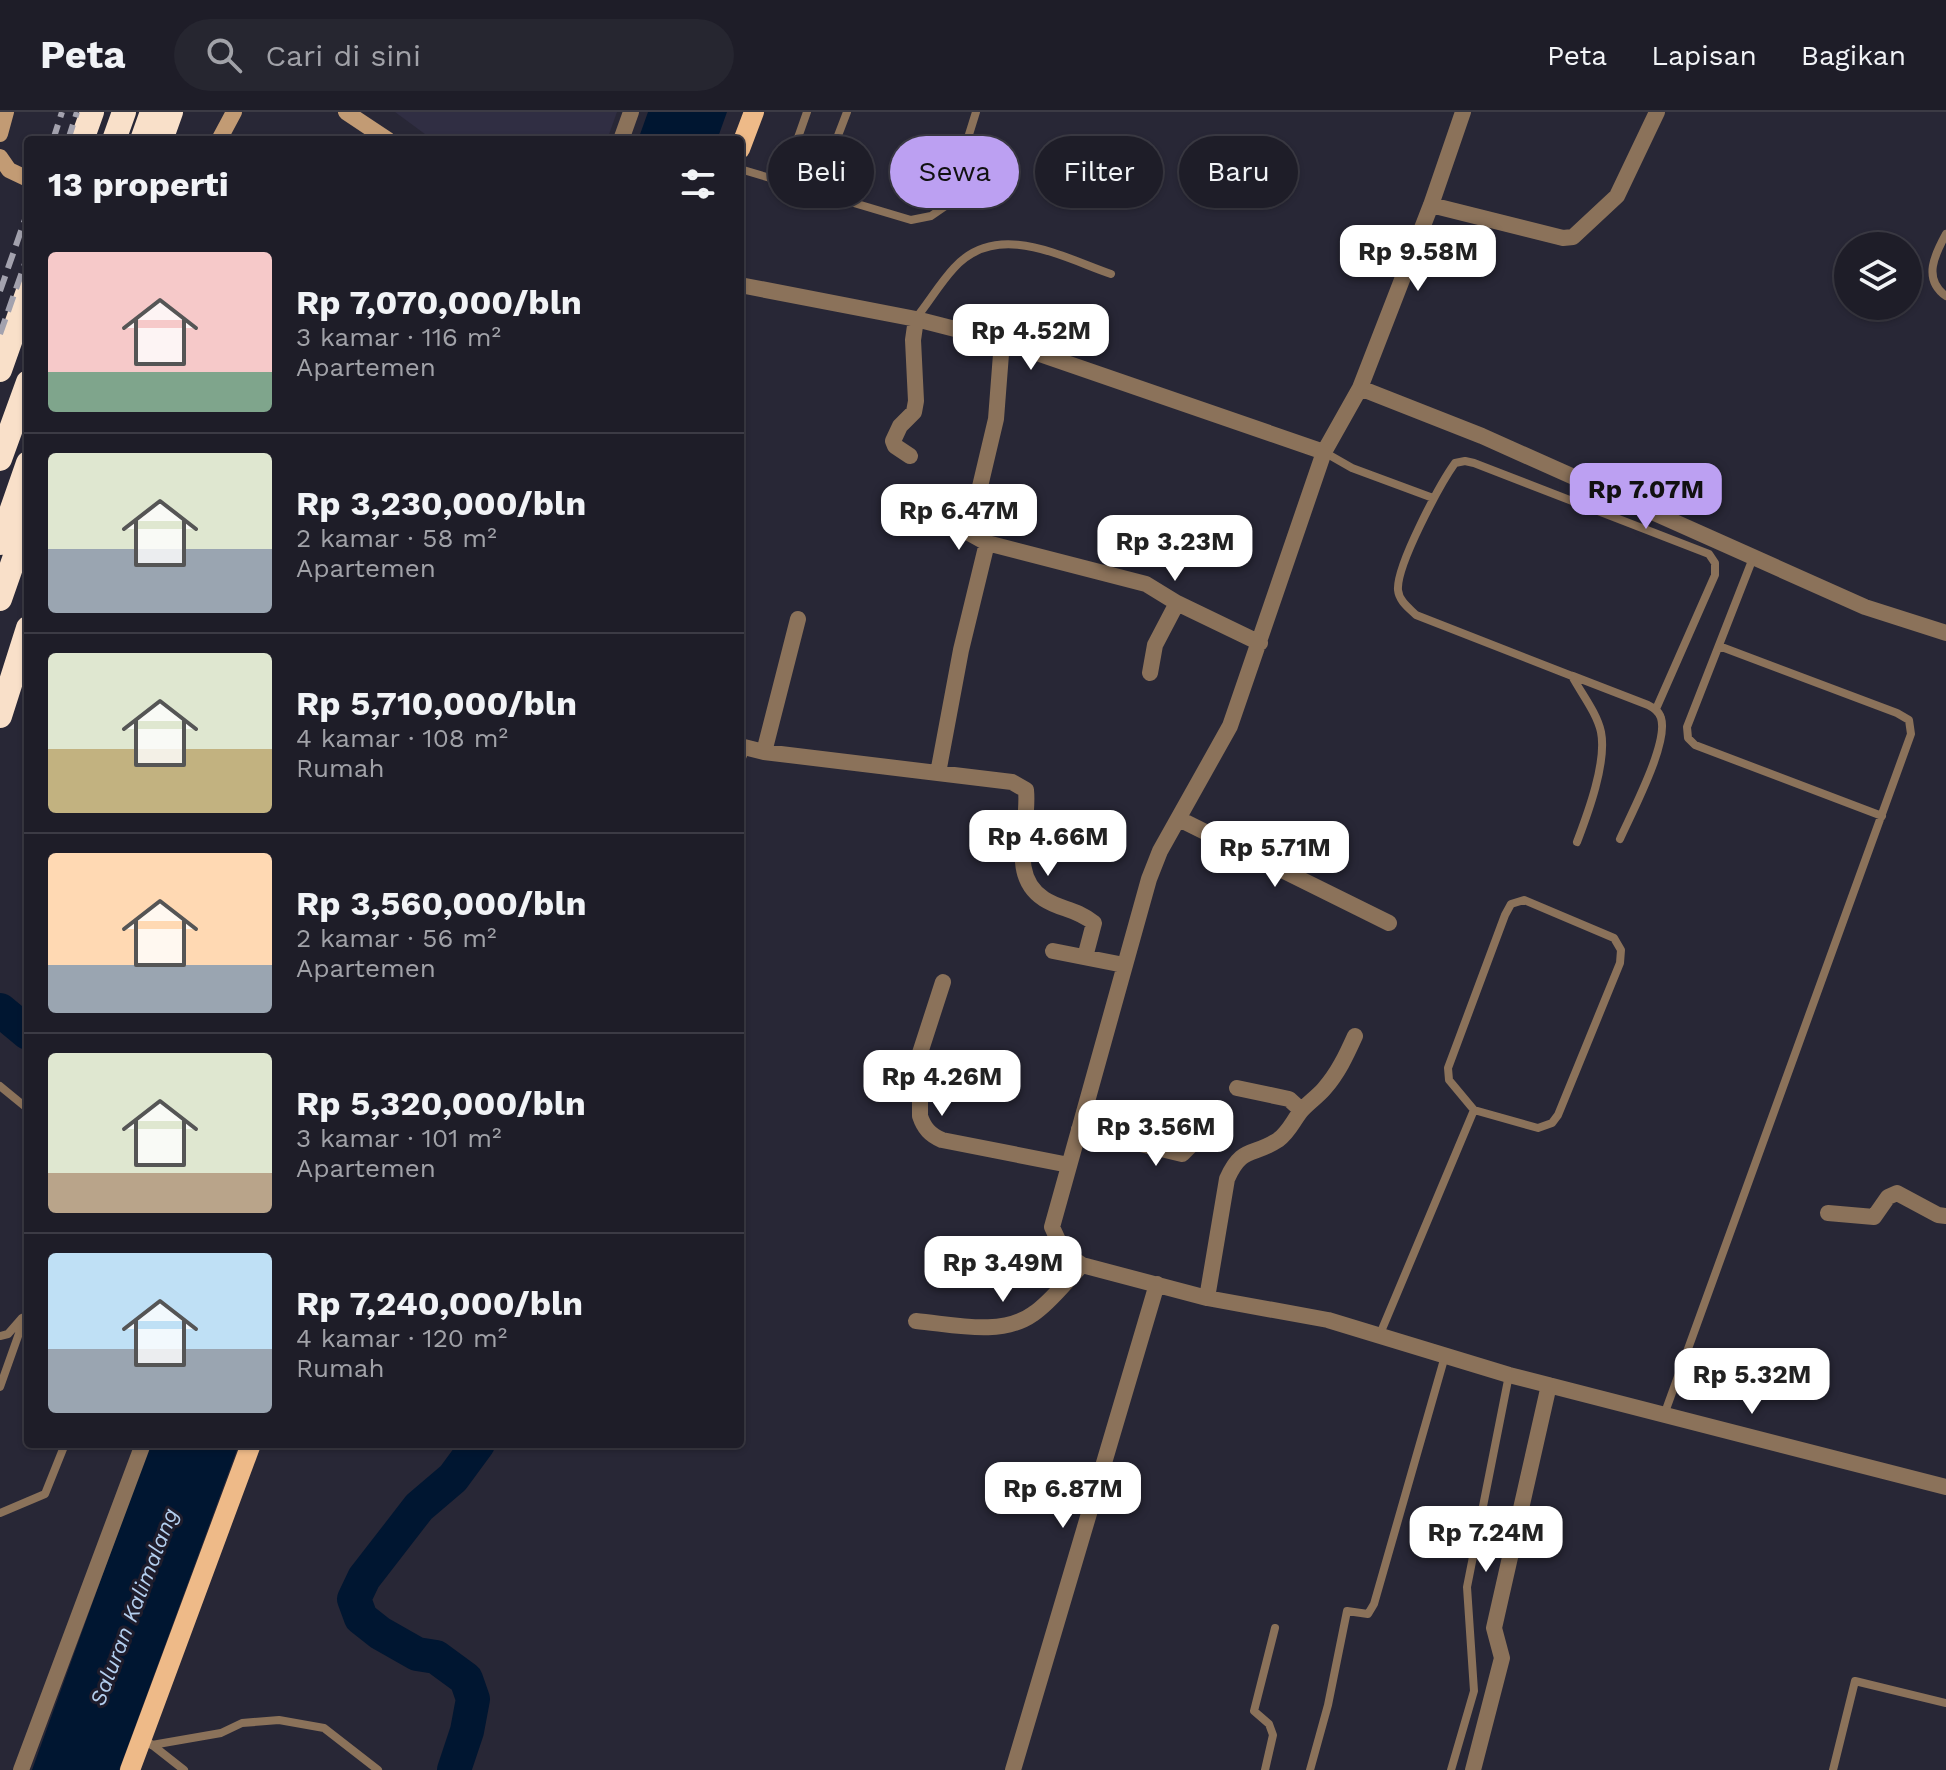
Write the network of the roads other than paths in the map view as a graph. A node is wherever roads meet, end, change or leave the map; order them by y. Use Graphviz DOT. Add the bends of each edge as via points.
graph roads {
  1 [pos="6,112"];
  2 [pos="92,112"];
  3 [pos="124,112"];
  4 [pos="152,112"];
  5 [pos="171,112"];
  6 [pos="234,112"];
  7 [pos="346,112"];
  8 [pos="631,112"];
  9 [pos="754,112"];
  10 [pos="807,112"];
  11 [pos="847,112"];
  12 [pos="976,112"];
  13 [pos="1657,112"];
  14 [pos="1465,113"];
  15 [pos="0,134"];
  16 [pos="83,136"];
  17 [pos="115,136"];
  18 [pos="143,136"];
  19 [pos="162,136"];
  20 [pos="221,136"];
  21 [pos="380,136"];
  22 [pos="622,136"];
  23 [pos="800,136"];
  24 [pos="838,136"];
  25 [pos="744,138"];
  26 [pos="0,157"];
  27 [pos="744,170"];
  28 [pos="24,177"];
  29 [pos="768,179"];
  30 [pos="1431,205"];
  31 [pos="869,208"];
  32 [pos="1946,234"];
  33 [pos="1111,274"];
  34 [pos="744,286"];
  35 [pos="1946,296"];
  36 [pos="24,302"];
  37 [pos="916,319"];
  38 [pos="1002,341"];
  39 [pos="0,370"];
  40 [pos="1360,388"];
  41 [pos="24,393"];
  42 [pos="1324,452"];
  43 [pos="910,456"];
  44 [pos="0,459"];
  45 [pos="24,474"];
  46 [pos="1433,498"];
  47 [pos="24,530"];
  48 [pos="0,543"];
  49 [pos="987,543"];
  50 [pos="1753,558"];
  51 [pos="0,599"];
  52 [pos="1177,603"];
  53 [pos="798,619"];
  54 [pos="1946,633"];
  55 [pos="24,641"];
  56 [pos="1260,643"];
  57 [pos="1719,646"];
  58 [pos="1150,673"];
  59 [pos="1572,676"];
  60 [pos="1656,709"];
  61 [pos="0,716"];
  62 [pos="744,752"];
  63 [pos="764,752"];
  64 [pos="938,773"];
  65 [pos="1882,816"];
  66 [pos="1179,819"];
  67 [pos="1620,839"];
  68 [pos="1577,842"];
  69 [pos="1389,923"];
  70 [pos="1053,951"];
  71 [pos="1085,957"];
  72 [pos="1124,965"];
  73 [pos="943,982"];
  74 [pos="1355,1036"];
  75 [pos="0,1086"];
  76 [pos="1237,1088"];
  77 [pos="24,1106"];
  78 [pos="1301,1110"];
  79 [pos="1474,1110"];
  80 [pos="1079,1129"];
  81 [pos="1192,1129"];
  82 [pos="1069,1165"];
  83 [pos="1828,1213"];
  84 [pos="1946,1216"];
  85 [pos="1082,1265"];
  86 [pos="1157,1284"];
  87 [pos="1207,1298"];
  88 [pos="24,1315"];
  89 [pos="24,1320"];
  90 [pos="916,1321"];
  91 [pos="1380,1334"];
  92 [pos="0,1336"];
  93 [pos="0,1351"];
  94 [pos="12,1354"];
  95 [pos="1445,1355"];
  96 [pos="1509,1375"];
  97 [pos="1549,1385"];
  98 [pos="0,1387"];
  99 [pos="1664,1415"];
  100 [pos="63,1448"];
  101 [pos="142,1448"];
  102 [pos="250,1448"];
  103 [pos="1946,1487"];
  104 [pos="0,1513"];
  105 [pos="1275,1628"];
  106 [pos="1946,1703"];
  107 [pos="148,1739"];
  108 [pos="21,1770"];
  109 [pos="130,1770"];
  110 [pos="184,1770"];
  111 [pos="378,1770"];
  112 [pos="1013,1770"];
  113 [pos="1265,1770"];
  114 [pos="1310,1770"];
  115 [pos="1451,1770"];
  116 [pos="1473,1770"];
  117 [pos="1833,1770"];
  1 -- 15 [label="street"];
  2 -- 16 [label="highway"];
  3 -- 17 [label="highway"];
  4 -- 18 [label="highway"];
  5 -- 19 [label="highway"];
  6 -- 20 [label="street"];
  7 -- 21 [label="street"];
  8 -- 22 [label="street"];
  9 -- 25 [label="main road"];
  10 -- 23 [label="lane"];
  11 -- 24 [label="lane"];
  12 -- 31 [label="lane" via="947,205 911,220"];
  13 -- 30 [label="street" via="1617,196 1573,237"];
  14 -- 30 [label="street"];
  26 -- 28 [label="street" via="9,170"];
  27 -- 29 [label="lane"];
  30 -- 40 [label="street"];
  32 -- 35 [label="lane" via="1934,255 1932,277"];
  33 -- 37 [label="lane" via="1033,247 999,243 977,249 955,266"];
  34 -- 37 [label="street"];
  36 -- 39 [label="highway"];
  37 -- 38 [label="street"];
  37 -- 43 [label="street" via="914,412 893,441"];
  38 -- 42 [label="street"];
  38 -- 49 [label="street" via="996,419 969,530"];
  40 -- 42 [label="street"];
  40 -- 50 [label="street" via="1482,436"];
  41 -- 44 [label="highway"];
  42 -- 46 [label="lane"];
  42 -- 56 [label="street"];
  45 -- 48 [label="highway"];
  46 -- 59 [label="lane" via="1399,576 1402,601 1416,615"];
  46 -- 60 [label="lane" via="1455,463 1465,461 1709,554 1715,575"];
  47 -- 51 [label="highway"];
  49 -- 52 [label="street" via="1146,584"];
  49 -- 64 [label="street"];
  50 -- 54 [label="street" via="1865,607"];
  50 -- 57 [label="lane"];
  52 -- 56 [label="street"];
  52 -- 58 [label="street" via="1155,645"];
  53 -- 63 [label="street"];
  55 -- 61 [label="highway"];
  56 -- 66 [label="street" via="1230,726"];
  57 -- 65 [label="lane" via="1909,720 1911,734"];
  57 -- 65 [label="lane" via="1687,727 1688,738"];
  59 -- 60 [label="lane"];
  59 -- 68 [label="lane" via="1601,730 1602,749"];
  60 -- 67 [label="lane" via="1662,732 1653,766"];
  62 -- 63 [label="street"];
  63 -- 64 [label="street"];
  64 -- 71 [label="street" via="1012,782 1026,790 1026,880 1048,902 1094,923"];
  65 -- 99 [label="lane"];
  66 -- 69 [label="street"];
  66 -- 72 [label="street" via="1149,879"];
  70 -- 71 [label="street"];
  71 -- 72 [label="street"];
  72 -- 80 [label="street"];
  73 -- 82 [label="street" via="920,1053 923,1125 942,1140"];
  74 -- 78 [label="street" via="1340,1068"];
  75 -- 77 [label="lane"];
  76 -- 78 [label="street" via="1289,1099"];
  78 -- 87 [label="street" via="1277,1141 1241,1155 1234,1164"];
  79 -- 79 [label="lane" via="1449,1080 1448,1068 1511,904 1524,900 1614,938 1621,950 1620,963 1552,1123 1538,1128"];
  79 -- 91 [label="lane"];
  80 -- 81 [label="street" via="1182,1154 1190,1146"];
  80 -- 82 [label="street"];
  82 -- 85 [label="street" via="1052,1227 1064,1253"];
  83 -- 84 [label="street" via="1874,1217 1897,1193"];
  85 -- 86 [label="street"];
  85 -- 90 [label="street" via="1033,1315 1011,1323 986,1328"];
  86 -- 87 [label="street"];
  86 -- 112 [label="street"];
  87 -- 91 [label="street"];
  88 -- 92 [label="lane"];
  89 -- 94 [label="lane"];
  91 -- 95 [label="street"];
  93 -- 94 [label="lane"];
  94 -- 98 [label="lane"];
  95 -- 96 [label="street"];
  95 -- 114 [label="lane" via="1374,1604 1368,1614 1347,1611"];
  96 -- 97 [label="street"];
  96 -- 115 [label="lane" via="1467,1587 1474,1691"];
  97 -- 99 [label="street"];
  97 -- 116 [label="street" via="1494,1628 1502,1658"];
  99 -- 103 [label="street"];
  100 -- 104 [label="lane" via="45,1494"];
  101 -- 108 [label="street"];
  102 -- 107 [label="main road"];
  105 -- 113 [label="lane" via="1254,1711 1273,1735"];
  106 -- 117 [label="lane" via="1855,1681"];
  107 -- 109 [label="main road"];
  107 -- 110 [label="lane"];
  107 -- 111 [label="lane" via="221,1733 242,1723 279,1720 324,1728"];
}
